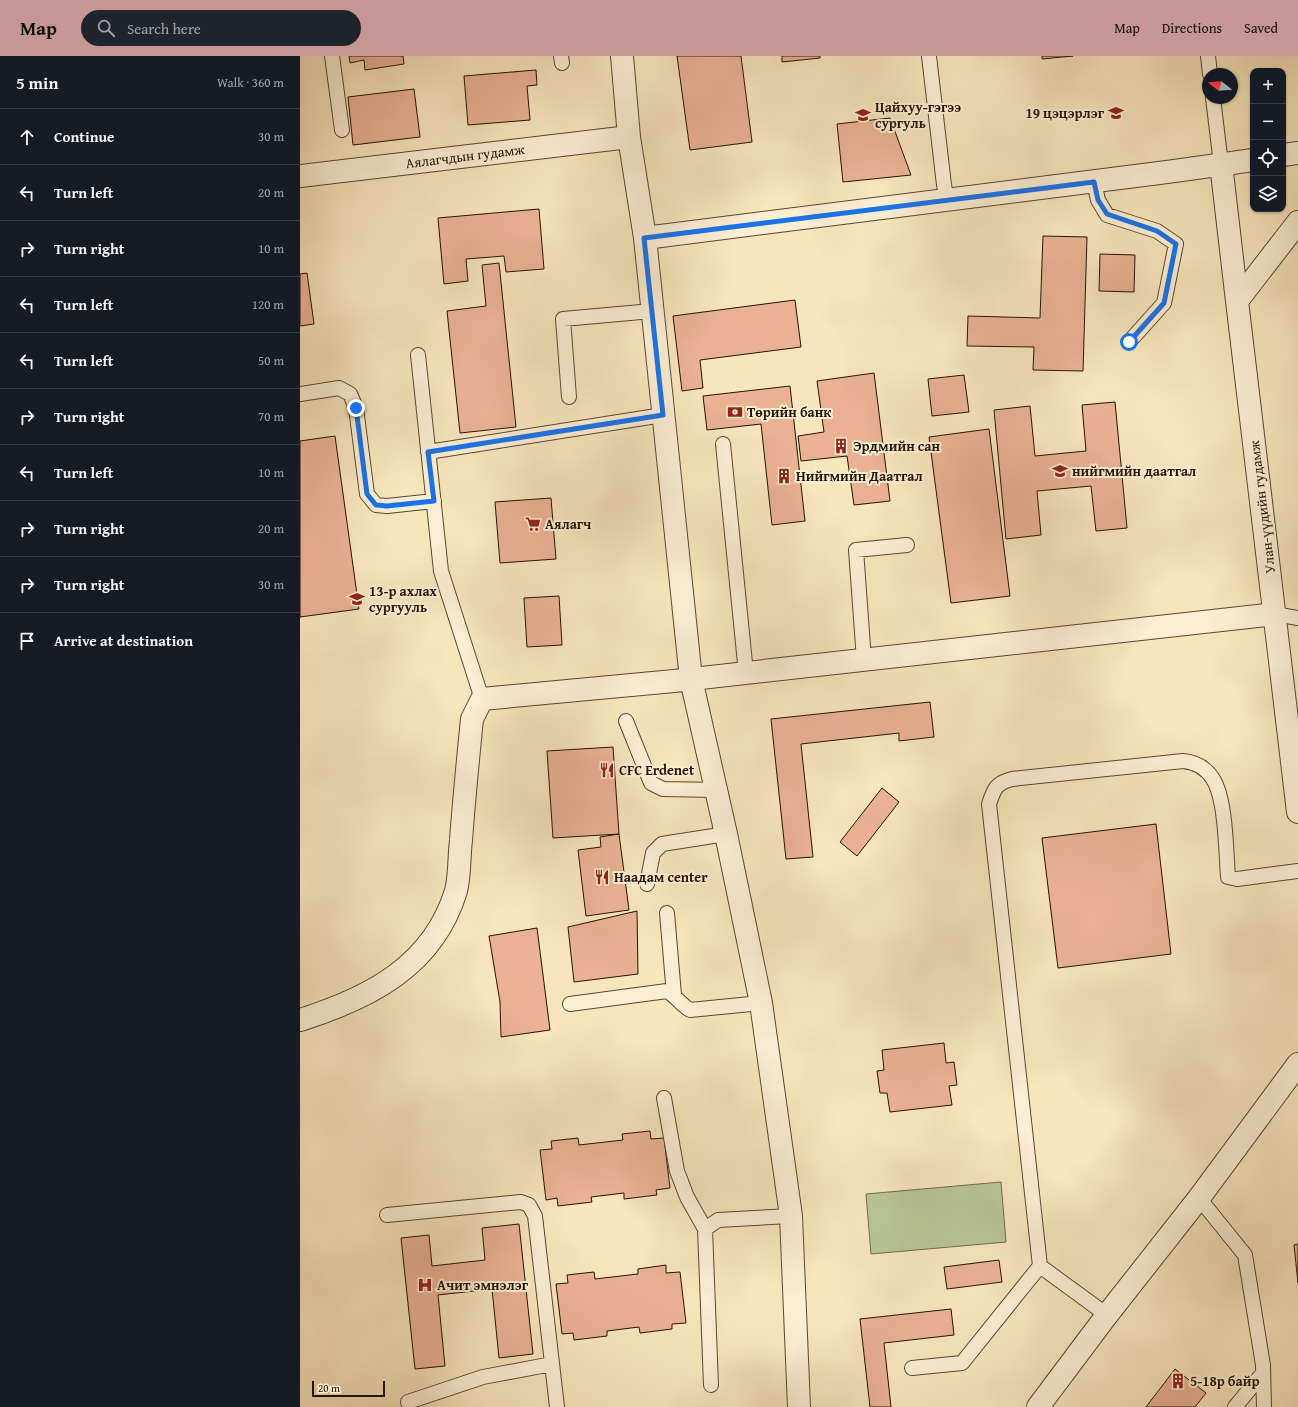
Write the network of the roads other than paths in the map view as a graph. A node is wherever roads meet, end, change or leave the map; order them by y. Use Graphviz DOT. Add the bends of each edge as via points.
graph roads {
  1 [pos="332,56"];
  2 [pos="622,56"];
  3 [pos="929,56"];
  4 [pos="1208,56"];
  5 [pos="1209,68"];
  6 [pos="1214,104"];
  7 [pos="342,130"];
  8 [pos="629,137"];
  9 [pos="1298,153"];
  10 [pos="1286,155"];
  11 [pos="1250,160"];
  12 [pos="1221,164"];
  13 [pos="300,176"];
  14 [pos="1094,182"];
  15 [pos="947,200"];
  16 [pos="1298,222"];
  17 [pos="644,238"];
  18 [pos="1238,301"];
  19 [pos="652,311"];
  20 [pos="1129,342"];
  21 [pos="418,355"];
  22 [pos="300,394"];
  23 [pos="569,397"];
  24 [pos="663,415"];
  25 [pos="723,444"];
  26 [pos="428,452"];
  27 [pos="434,501"];
  28 [pos="907,545"];
  29 [pos="1275,614"];
  30 [pos="1298,618"];
  31 [pos="864,660"];
  32 [pos="746,673"];
  33 [pos="691,679"];
  34 [pos="482,699"];
  35 [pos="626,721"];
  36 [pos="716,790"];
  37 [pos="1298,812"];
  38 [pos="726,834"];
  39 [pos="1298,871"];
  40 [pos="647,884"];
  41 [pos="667,913"];
  42 [pos="674,995"];
  43 [pos="761,1003"];
  44 [pos="570,1004"];
  45 [pos="300,1020"];
  46 [pos="1298,1064"];
  47 [pos="664,1098"];
  48 [pos="1199,1198"];
  49 [pos="387,1215"];
  50 [pos="791,1216"];
  51 [pos="705,1229"];
  52 [pos="1040,1266"];
  53 [pos="1107,1315"];
  54 [pos="552,1364"];
  55 [pos="912,1368"];
  56 [pos="1263,1372"];
  57 [pos="711,1385"];
  58 [pos="408,1402"];
  59 [pos="557,1407"];
  60 [pos="799,1407"];
  61 [pos="1038,1407"];
  62 [pos="1235,1407"];
  63 [pos="1264,1407"];
  1 -- 7 [label="lane"];
  2 -- 8 [label="street"];
  3 -- 15 [label="lane"];
  4 -- 5 [label="lane"];
  6 -- 12 [label="lane"];
  8 -- 13 [label="street, Аялагчдын гудамж"];
  8 -- 17 [label="street"];
  9 -- 10 [label="street"];
  11 -- 12 [label="street"];
  12 -- 14 [label="street"];
  12 -- 18 [label="street, Улан-үүдийн гудамж"];
  14 -- 15 [label="street"];
  14 -- 20 [label="lane" via="1098,200 1107,214 1157,231 1176,244 1164,303"];
  15 -- 17 [label="street"];
  16 -- 18 [label="street"];
  17 -- 19 [label="street"];
  18 -- 29 [label="street, Улан-үүдийн гудамж"];
  19 -- 23 [label="lane" via="563,320"];
  19 -- 24 [label="street"];
  21 -- 26 [label="lane"];
  22 -- 27 [label="lane" via="339,388 350,394 356,408 367,494 376,505"];
  24 -- 26 [label="lane"];
  24 -- 33 [label="street"];
  25 -- 32 [label="lane"];
  26 -- 27 [label="lane"];
  27 -- 34 [label="lane" via="442,570"];
  28 -- 31 [label="lane" via="856,550"];
  29 -- 30 [label="lane"];
  29 -- 31 [label="street"];
  29 -- 37 [label="street, Улан-үүдийн гудамж"];
  31 -- 32 [label="street"];
  32 -- 33 [label="street"];
  33 -- 34 [label="street"];
  33 -- 36 [label="street"];
  34 -- 45 [label="street" via="472,719 456,890 440,928 418,958 403,970 356,999"];
  35 -- 36 [label="lane" via="651,783 663,789"];
  36 -- 38 [label="street"];
  38 -- 40 [label="lane" via="662,844 653,853"];
  38 -- 43 [label="street"];
  39 -- 52 [label="lane" via="1237,879 1228,877 1220,796 1213,779 1204,768 1193,762 1182,761 1000,782 989,804"];
  41 -- 42 [label="lane"];
  42 -- 43 [label="lane" via="681,1005 690,1010"];
  42 -- 44 [label="lane" via="667,990"];
  43 -- 50 [label="street"];
  46 -- 48 [label="street"];
  47 -- 51 [label="lane" via="677,1171 687,1197"];
  48 -- 53 [label="street"];
  48 -- 56 [label="lane" via="1245,1255"];
  49 -- 54 [label="lane" via="521,1202 529,1205 534,1216"];
  50 -- 51 [label="lane" via="718,1220"];
  50 -- 60 [label="street"];
  51 -- 57 [label="lane"];
  52 -- 53 [label="lane"];
  52 -- 55 [label="lane" via="962,1363"];
  53 -- 61 [label="street"];
  54 -- 58 [label="lane" via="483,1377"];
  54 -- 59 [label="lane"];
  56 -- 62 [label="lane"];
  56 -- 63 [label="lane"];
}
